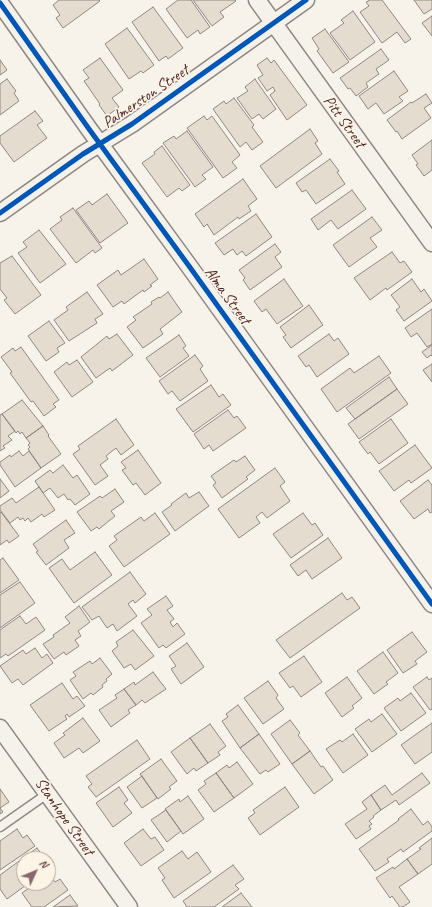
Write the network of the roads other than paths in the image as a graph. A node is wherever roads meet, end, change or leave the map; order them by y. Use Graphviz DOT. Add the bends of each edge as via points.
graph roads {
  1 [pos="257,0"];
  2 [pos="306,0"];
  3 [pos="0,4"];
  4 [pos="274,23"];
  5 [pos="100,144"];
  6 [pos="0,213"];
  7 [pos="432,243"];
  8 [pos="432,604"];
  9 [pos="0,728"];
  10 [pos="47,794"];
  11 [pos="0,827"];
  12 [pos="129,907"];
  1 -- 4 [label="street, Pitt Street"];
  2 -- 4 [label="street, Palmerston Street"];
  3 -- 5 [label="street, Alma Street"];
  4 -- 5 [label="street, Palmerston Street"];
  4 -- 7 [label="street, Pitt Street"];
  5 -- 6 [label="street, Palmerston Street"];
  5 -- 8 [label="street, Alma Street"];
  9 -- 10 [label="street, Stanhope Street"];
  10 -- 11 [label="lane"];
  10 -- 12 [label="street, Stanhope Street"];
}
